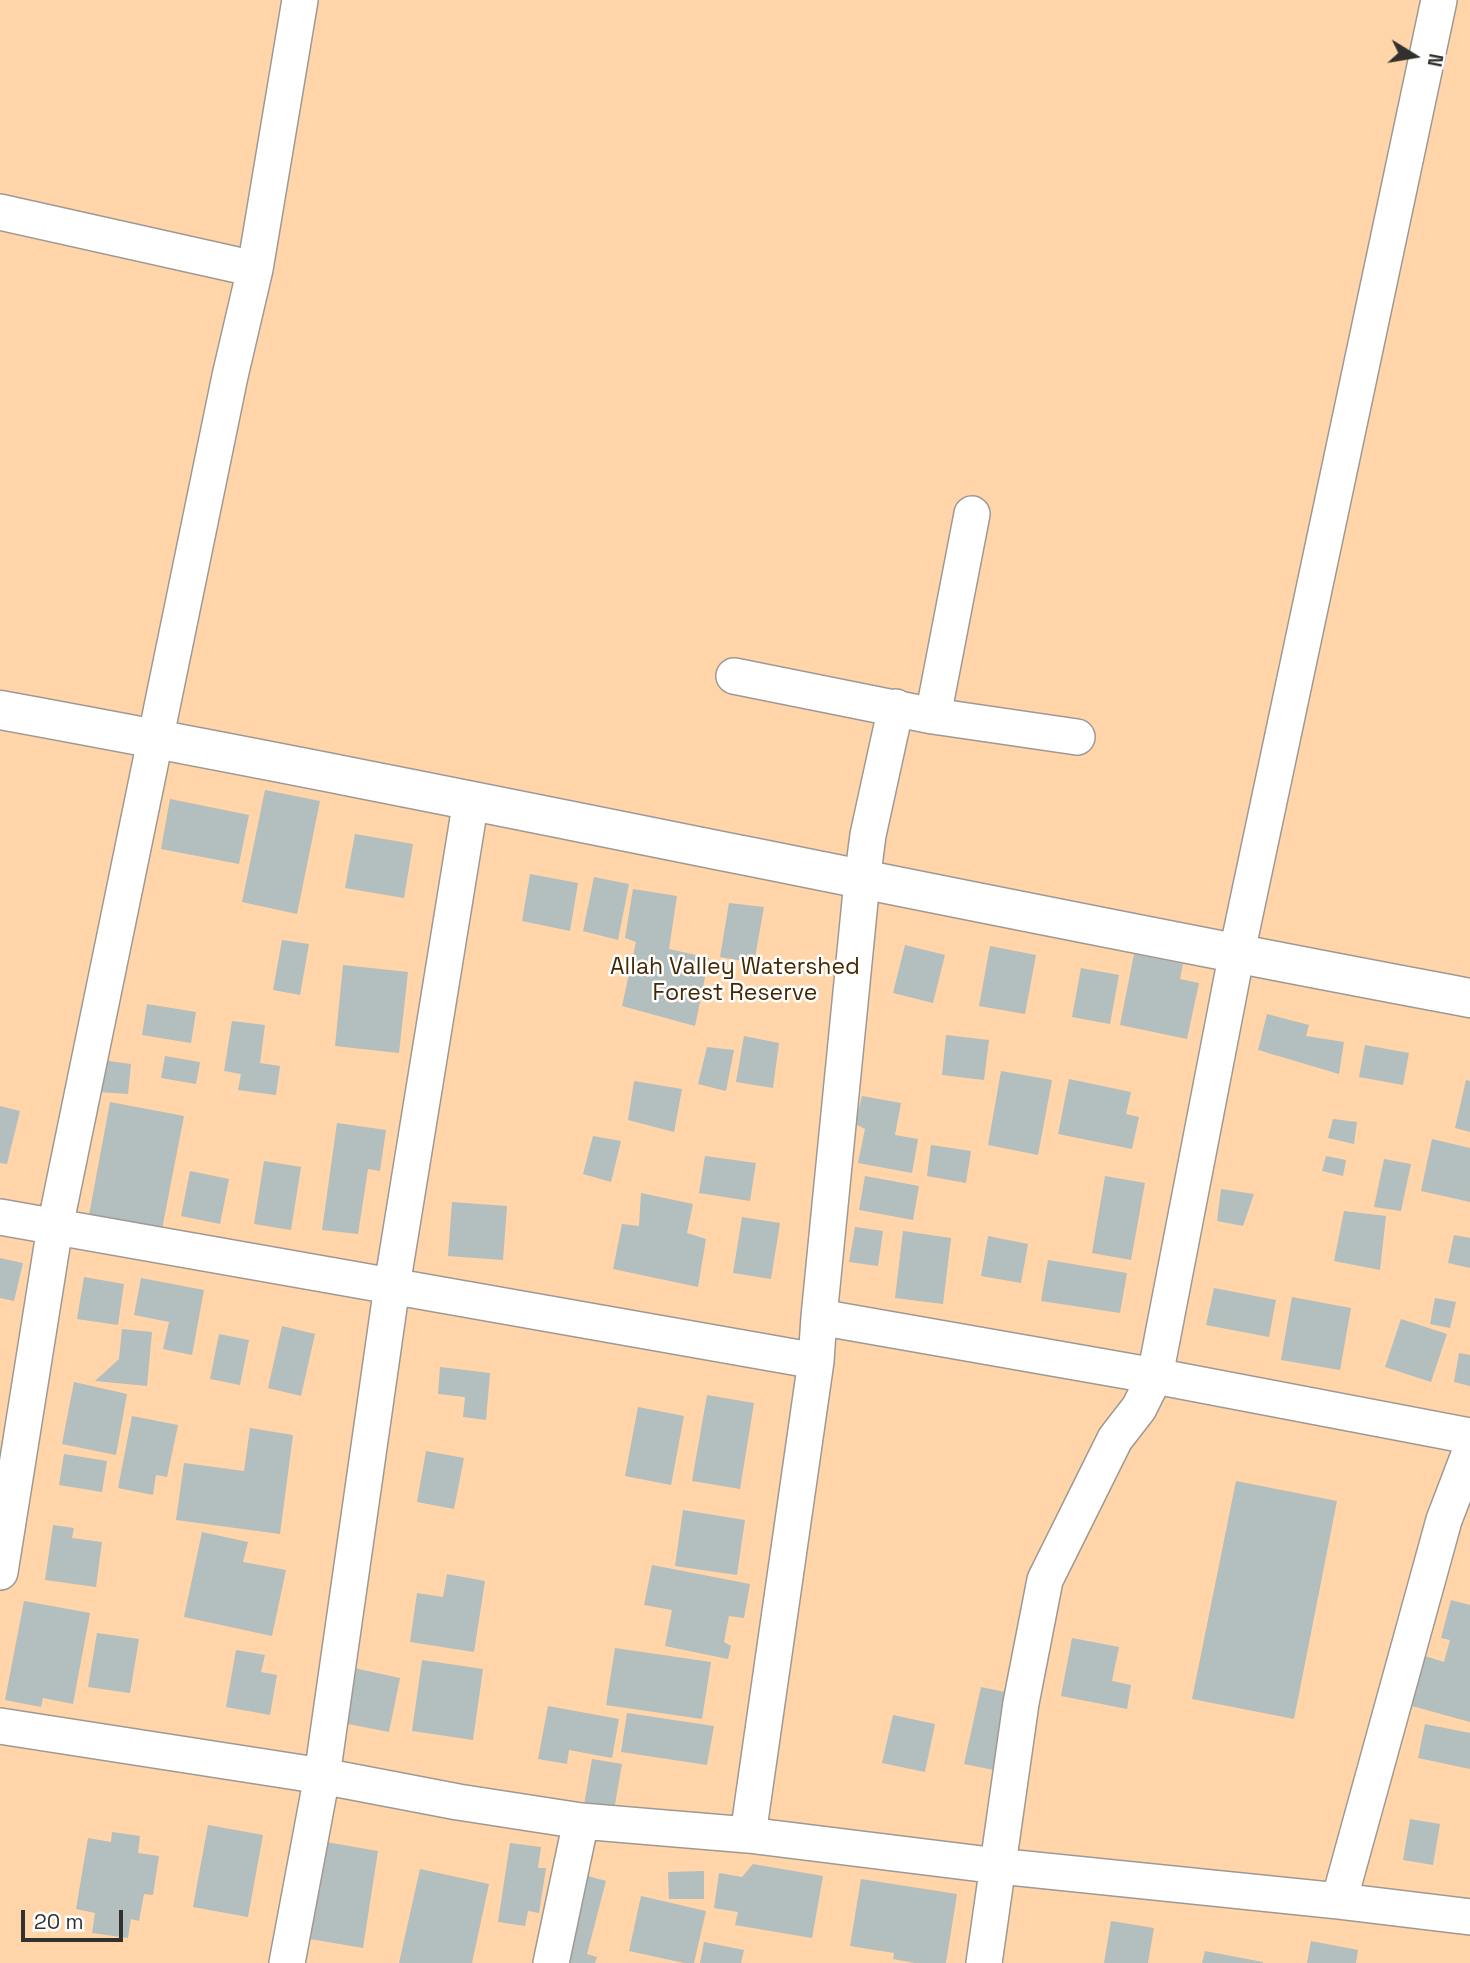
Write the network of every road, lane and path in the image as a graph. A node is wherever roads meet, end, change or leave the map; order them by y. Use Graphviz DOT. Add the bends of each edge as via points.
graph roads {
  1 [pos="300,0"];
  2 [pos="1439,0"];
  3 [pos="0,212"];
  4 [pos="255,269"];
  5 [pos="972,514"];
  6 [pos="734,676"];
  7 [pos="896,707"];
  8 [pos="0,710"];
  9 [pos="933,716"];
  10 [pos="1077,737"];
  11 [pos="154,738"];
  12 [pos="471,800"];
  13 [pos="862,881"];
  14 [pos="1237,953"];
  15 [pos="1470,998"];
  16 [pos="0,1217"];
  17 [pos="55,1227"];
  18 [pos="391,1286"];
  19 [pos="819,1317"];
  20 [pos="816,1361"];
  21 [pos="1155,1376"];
  22 [pos="1470,1436"];
  23 [pos="1470,1452"];
  24 [pos="0,1572"];
  25 [pos="0,1726"];
  26 [pos="322,1776"];
  27 [pos="581,1821"];
  28 [pos="748,1835"];
  29 [pos="998,1866"];
  30 [pos="1339,1901"];
  31 [pos="1470,1917"];
  32 [pos="287,1963"];
  33 [pos="551,1963"];
  34 [pos="984,1963"];
  1 -- 4 [label="street"];
  2 -- 14 [label="street"];
  3 -- 4 [label="street"];
  4 -- 11 [label="street"];
  5 -- 9 [label="street"];
  6 -- 7 [label="street"];
  7 -- 9 [label="street"];
  7 -- 13 [label="street"];
  8 -- 11 [label="main road"];
  9 -- 10 [label="street"];
  11 -- 12 [label="main road"];
  11 -- 17 [label="street"];
  12 -- 13 [label="main road"];
  12 -- 18 [label="street"];
  13 -- 14 [label="main road"];
  13 -- 19 [label="street"];
  14 -- 15 [label="main road"];
  14 -- 21 [label="street"];
  16 -- 17 [label="street"];
  17 -- 18 [label="street"];
  17 -- 24 [label="street"];
  18 -- 20 [label="street"];
  18 -- 26 [label="street"];
  19 -- 20 [label="street"];
  19 -- 21 [label="street"];
  20 -- 28 [label="street"];
  21 -- 22 [label="street"];
  21 -- 29 [label="street" via="1139,1408 1115,1438 1045,1580 1021,1703"];
  23 -- 30 [label="street" via="1444,1520"];
  25 -- 26 [label="street"];
  26 -- 27 [label="street"];
  26 -- 32 [label="street"];
  27 -- 28 [label="street"];
  27 -- 33 [label="street"];
  28 -- 29 [label="street"];
  29 -- 30 [label="street"];
  29 -- 34 [label="street"];
  30 -- 31 [label="street"];
}
